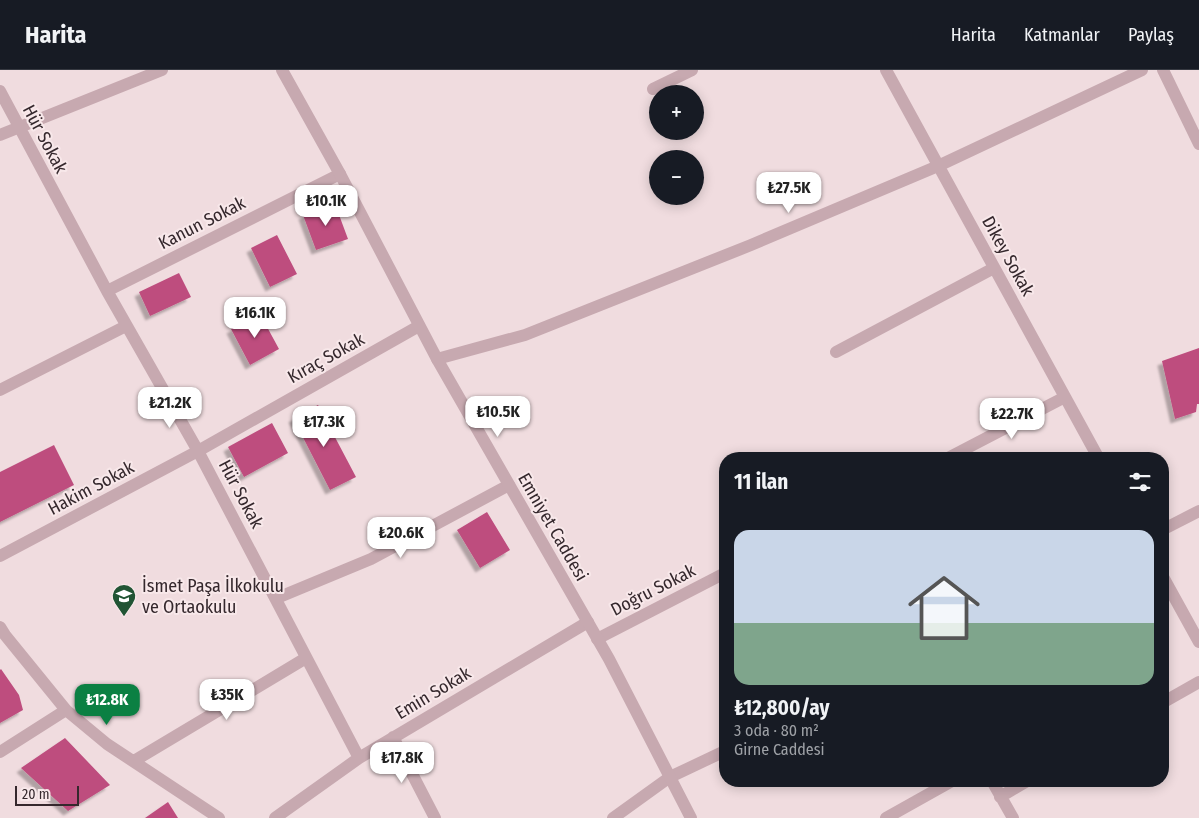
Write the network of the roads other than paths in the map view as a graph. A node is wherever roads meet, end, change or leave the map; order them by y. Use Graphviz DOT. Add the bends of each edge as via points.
graph roads {
  1 [pos="162,70"];
  2 [pos="282,70"];
  3 [pos="692,70"];
  4 [pos="886,70"];
  5 [pos="1142,70"];
  6 [pos="1163,70"];
  7 [pos="661,85"];
  8 [pos="0,91"];
  9 [pos="19,128"];
  10 [pos="0,135"];
  11 [pos="1198,141"];
  12 [pos="938,166"];
  13 [pos="340,174"];
  14 [pos="994,268"];
  15 [pos="107,291"];
  16 [pos="126,326"];
  17 [pos="419,326"];
  18 [pos="836,352"];
  19 [pos="437,359"];
  20 [pos="0,390"];
  21 [pos="1065,398"];
  22 [pos="198,450"];
  23 [pos="960,452"];
  24 [pos="1095,452"];
  25 [pos="509,485"];
  26 [pos="1199,511"];
  27 [pos="1169,526"];
  28 [pos="0,556"];
  29 [pos="719,576"];
  30 [pos="1169,588"];
  31 [pos="277,598"];
  32 [pos="588,622"];
  33 [pos="0,627"];
  34 [pos="597,639"];
  35 [pos="1199,642"];
  36 [pos="306,658"];
  37 [pos="1199,682"];
  38 [pos="1169,699"];
  39 [pos="66,710"];
  40 [pos="393,737"];
  41 [pos="0,752"];
  42 [pos="719,754"];
  43 [pos="359,758"];
  44 [pos="134,761"];
  45 [pos="670,777"];
  46 [pos="941,787"];
  47 [pos="995,787"];
  48 [pos="1017,787"];
  49 [pos="1000,797"];
  50 [pos="219,818"];
  51 [pos="275,818"];
  52 [pos="435,818"];
  53 [pos="613,818"];
  54 [pos="691,818"];
  55 [pos="886,818"];
  56 [pos="1013,818"];
  1 -- 9 [label="street"];
  2 -- 13 [label="street, Emniyet Caddesi"];
  3 -- 7 [label="street"];
  4 -- 12 [label="street, Dikey Sokak"];
  5 -- 12 [label="street"];
  6 -- 11 [label="street"];
  8 -- 9 [label="street, Hür Sokak"];
  9 -- 10 [label="street"];
  9 -- 15 [label="street, Hür Sokak"];
  12 -- 14 [label="street, Dikey Sokak"];
  12 -- 19 [label="street" via="525,335"];
  13 -- 15 [label="street, Kanun Sokak"];
  13 -- 17 [label="street, Emniyet Caddesi"];
  14 -- 18 [label="street"];
  14 -- 21 [label="street, Dikey Sokak"];
  15 -- 16 [label="street, Hür Sokak"];
  16 -- 20 [label="street"];
  16 -- 22 [label="street, Hür Sokak"];
  17 -- 19 [label="street, Emniyet Caddesi"];
  17 -- 22 [label="street, Kıraç Sokak"];
  19 -- 25 [label="street, Emniyet Caddesi"];
  21 -- 23 [label="street"];
  21 -- 24 [label="street, Dikey Sokak"];
  22 -- 28 [label="street, Hakim Sokak"];
  22 -- 31 [label="street, Hür Sokak"];
  25 -- 31 [label="street" via="371,559"];
  25 -- 32 [label="street, Emniyet Caddesi"];
  26 -- 27 [label="street"];
  29 -- 34 [label="street, Doğru Sokak"];
  30 -- 35 [label="street"];
  31 -- 36 [label="street, Hür Sokak"];
  32 -- 34 [label="street, Emniyet Caddesi"];
  32 -- 40 [label="street, Emin Sokak"];
  33 -- 39 [label="street"];
  34 -- 45 [label="street, Emniyet Caddesi"];
  36 -- 43 [label="street, Hür Sokak"];
  36 -- 44 [label="street"];
  37 -- 38 [label="street"];
  39 -- 41 [label="street"];
  39 -- 44 [label="street" via="106,744"];
  40 -- 43 [label="street, Emin Sokak"];
  40 -- 52 [label="street"];
  42 -- 45 [label="street"];
  43 -- 51 [label="street, Emin Sokak"];
  44 -- 50 [label="street"];
  45 -- 53 [label="street"];
  45 -- 54 [label="street, Emniyet Caddesi"];
  46 -- 55 [label="street"];
  47 -- 49 [label="street"];
  48 -- 49 [label="street"];
  49 -- 56 [label="street"];
}
